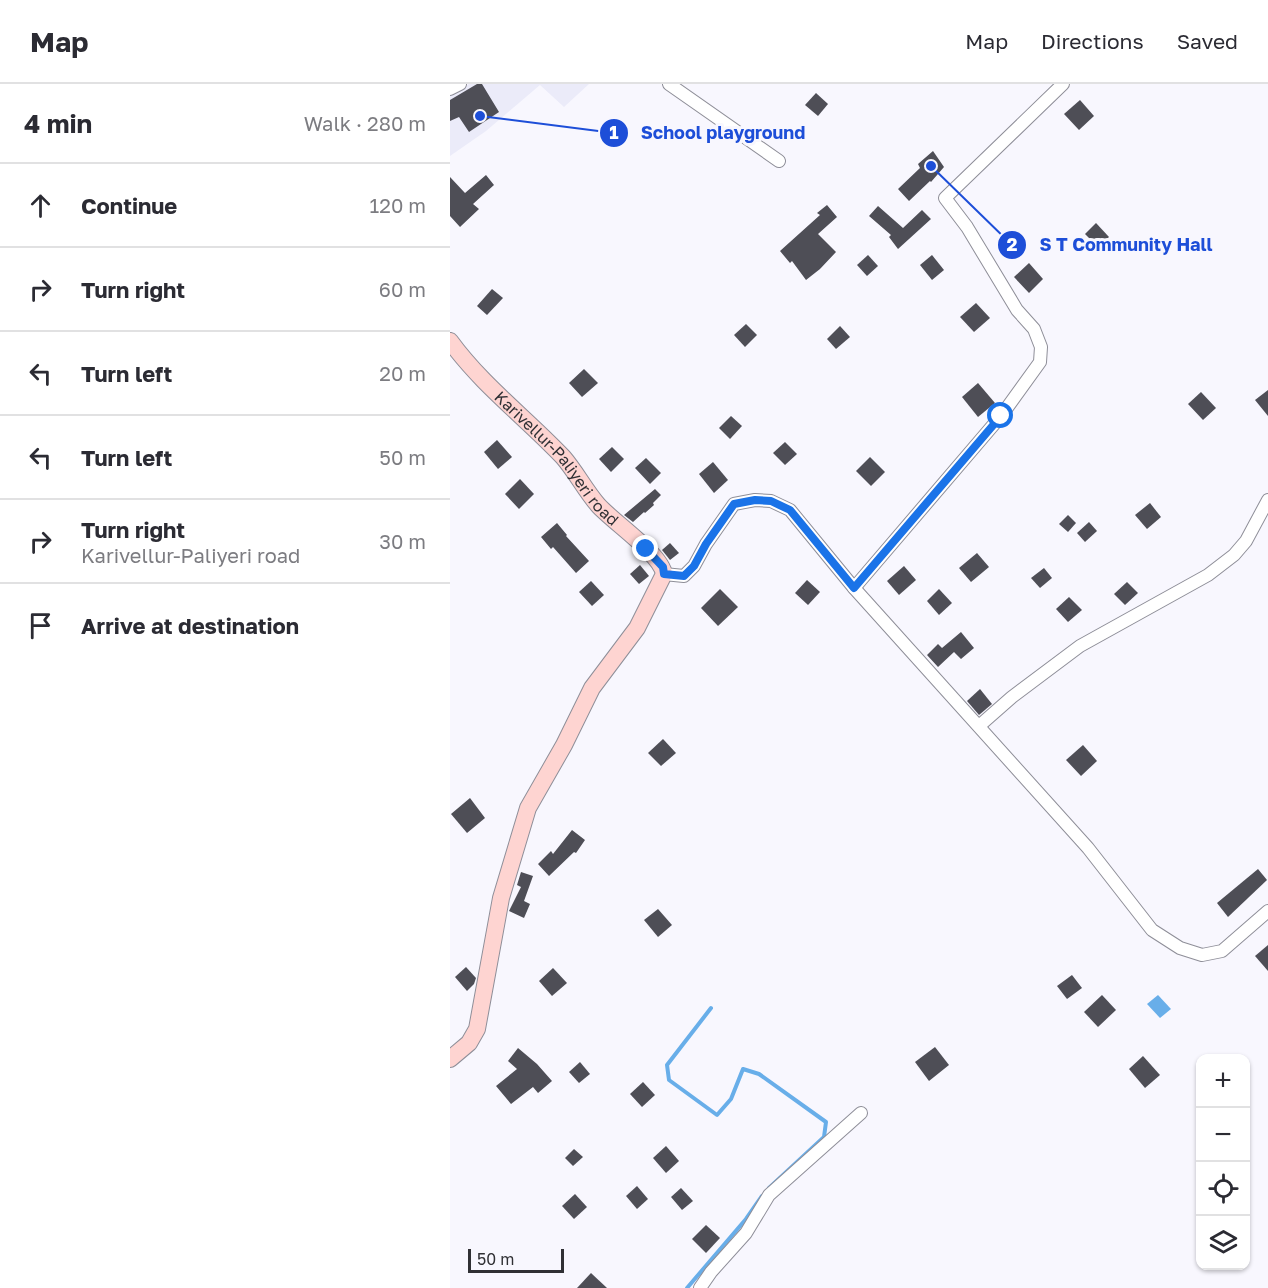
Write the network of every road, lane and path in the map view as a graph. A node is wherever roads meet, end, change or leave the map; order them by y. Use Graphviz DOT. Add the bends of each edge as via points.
graph roads {
  1 [pos="460,84"];
  2 [pos="669,84"];
  3 [pos="1063,84"];
  4 [pos="450,89"];
  5 [pos="779,161"];
  6 [pos="450,341"];
  7 [pos="1268,500"];
  8 [pos="664,574"];
  9 [pos="854,588"];
  10 [pos="979,726"];
  11 [pos="1268,911"];
  12 [pos="450,1059"];
  13 [pos="861,1113"];
  14 [pos="700,1288"];
  1 -- 4 [label="street"];
  2 -- 5 [label="street"];
  3 -- 9 [label="street" via="945,198 968,227 1017,310 1034,329 1041,347 1040,362 1001,416"];
  6 -- 8 [label="main road, Karivellur-Paliyeri road" via="466,363 564,458 599,506 646,549 663,567"];
  7 -- 10 [label="street" via="1234,555 1208,575 1080,646"];
  8 -- 9 [label="street" via="684,576 694,566 734,504 771,501 790,510"];
  8 -- 12 [label="main road" via="637,628 592,688 528,808 501,898 477,1029 469,1043"];
  9 -- 10 [label="street"];
  10 -- 11 [label="street" via="1088,848 1152,930 1180,948 1202,955 1222,951"];
  13 -- 14 [label="street" via="769,1195 746,1233"];
}
